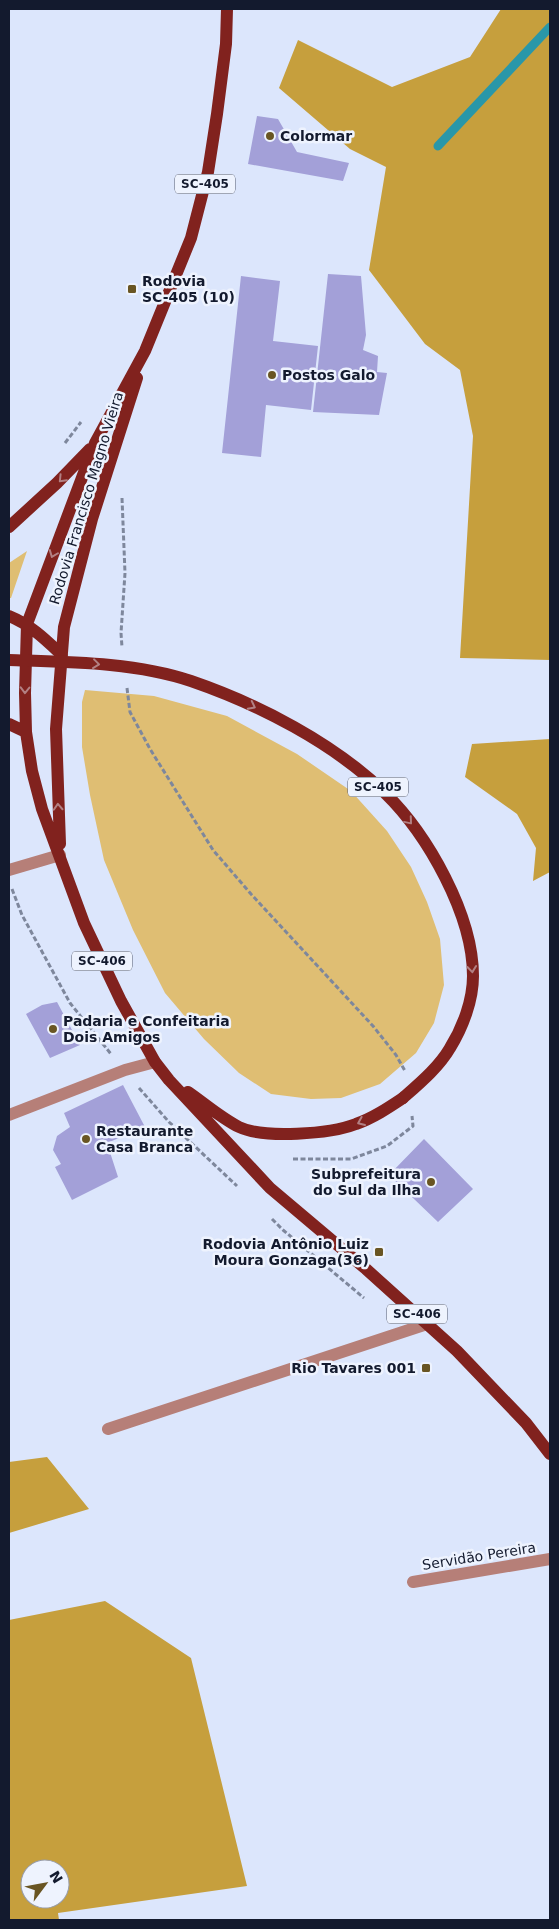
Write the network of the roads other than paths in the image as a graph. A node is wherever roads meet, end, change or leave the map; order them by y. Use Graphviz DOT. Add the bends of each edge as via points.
graph roads {
  1 [pos="227,9"];
  2 [pos="145,351"];
  3 [pos="95,443"];
  4 [pos="9,526"];
  5 [pos="9,616"];
  6 [pos="27,624"];
  7 [pos="62,655"];
  8 [pos="9,660"];
  9 [pos="9,724"];
  10 [pos="26,732"];
  11 [pos="60,855"];
  12 [pos="9,870"];
  13 [pos="154,1062"];
  14 [pos="169,1080"];
  15 [pos="9,1116"];
  16 [pos="427,1324"];
  17 [pos="108,1429"];
  18 [pos="550,1454"];
  19 [pos="550,1559"];
  20 [pos="413,1582"];
  1 -- 2 [label="main road, Rodovia Francisco Magno Vieira / SC-405" via="226,44 208,172 191,238"];
  2 -- 3 [label="main road, Rodovia Francisco Magno Vieira / SC-405"];
  2 -- 7 [label="main road, Rodovia Francisco Magno Vieira / SC-405" via="92,519 64,627"];
  3 -- 4 [label="main road, one-way" via="57,484"];
  3 -- 6 [label="main road, Rodovia Francisco Magno Vieira / SC-405, one-way"];
  5 -- 6 [label="main road"];
  6 -- 7 [label="main road"];
  6 -- 10 [label="main road, SC-406, one-way"];
  11 -- 7 [label="main road, Rodovia Francisco Magno Vieira, one-way" via="56,729"];
  8 -- 14 [label="main road, SC-405, one-way, bridge" via="86,663 189,681 245,702 296,728 341,757 385,793 418,832 448,882 466,927 473,976 461,1028 449,1050 429,1074 403,1098 381,1112 356,1124 330,1131 270,1133 240,1127"];
  9 -- 10 [label="main road"];
  10 -- 11 [label="main road, SC-406" via="37,790"];
  11 -- 12 [label="lane"];
  11 -- 13 [label="main road, SC-406" via="84,924"];
  13 -- 14 [label="main road, SC-406"];
  13 -- 15 [label="lane" via="125,1070"];
  14 -- 16 [label="main road, SC-406" via="270,1188"];
  16 -- 17 [label="lane"];
  16 -- 18 [label="main road, SC-406" via="526,1423"];
  19 -- 20 [label="lane, Servidão Pereira"];
}
